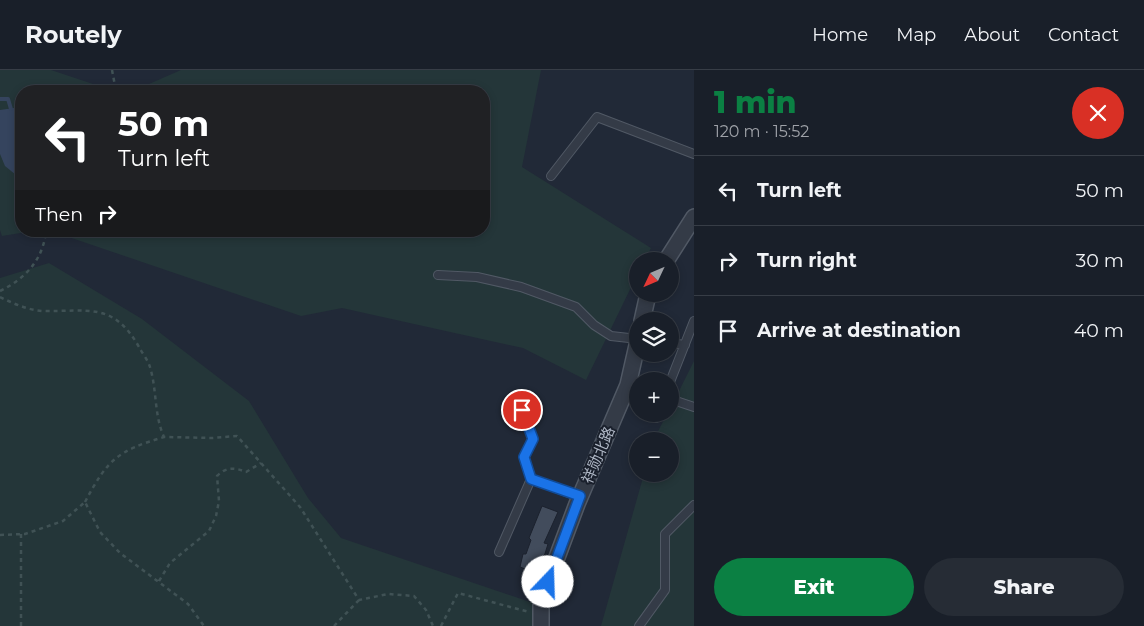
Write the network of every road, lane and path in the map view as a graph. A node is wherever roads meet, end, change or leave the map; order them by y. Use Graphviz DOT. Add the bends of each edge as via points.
graph roads {
  1 [pos="112,70"];
  2 [pos="115,85"];
  3 [pos="694,154"];
  4 [pos="551,176"];
  5 [pos="694,217"];
  6 [pos="45,237"];
  7 [pos="672,252"];
  8 [pos="438,275"];
  9 [pos="0,291"];
  10 [pos="0,297"];
  11 [pos="694,321"];
  12 [pos="629,339"];
  13 [pos="679,344"];
  14 [pos="685,345"];
  15 [pos="633,362"];
  16 [pos="674,372"];
  17 [pos="679,403"];
  18 [pos="694,407"];
  19 [pos="522,410"];
  20 [pos="164,438"];
  21 [pos="261,463"];
  22 [pos="531,479"];
  23 [pos="580,496"];
  24 [pos="85,502"];
  25 [pos="694,505"];
  26 [pos="21,534"];
  27 [pos="0,535"];
  28 [pos="499,552"];
  29 [pos="159,580"];
  30 [pos="359,600"];
  31 [pos="541,621"];
  32 [pos="21,626"];
  33 [pos="204,626"];
  34 [pos="334,626"];
  35 [pos="434,626"];
  36 [pos="441,626"];
  37 [pos="639,626"];
  1 -- 2 [label="path"];
  3 -- 4 [label="lane" via="597,117"];
  5 -- 7 [label="street"];
  6 -- 9 [label="path" via="42,250 29,272"];
  8 -- 12 [label="lane" via="477,277 521,287 576,307 611,336"];
  10 -- 20 [label="path" via="21,307 42,311 74,309 105,313 130,332 150,366 159,426"];
  11 -- 14 [label="lane"];
  13 -- 14 [label="lane"];
  14 -- 16 [label="lane"];
  15 -- 23 [label="street, 祥勋北路" via="628,385"];
  17 -- 18 [label="lane"];
  19 -- 22 [label="lane" via="533,439 524,457"];
  20 -- 21 [label="path" via="237,436"];
  20 -- 24 [label="path" via="142,444 109,462"];
  21 -- 29 [label="path" via="246,472 230,468 222,470 217,476 219,501 216,516 208,531 170,564"];
  21 -- 30 [label="path" via="300,506"];
  22 -- 23 [label="lane"];
  22 -- 28 [label="lane"];
  23 -- 31 [label="street, 祥勋北路" via="541,600"];
  24 -- 26 [label="path" via="63,521"];
  24 -- 29 [label="path" via="100,532 120,553"];
  25 -- 37 [label="lane" via="665,534 665,590"];
  26 -- 27 [label="path"];
  26 -- 32 [label="path"];
  29 -- 33 [label="path" via="188,604"];
  30 -- 34 [label="path"];
  30 -- 35 [label="path" via="388,594 414,596"];
  31 -- 36 [label="path" via="458,592"];
}
